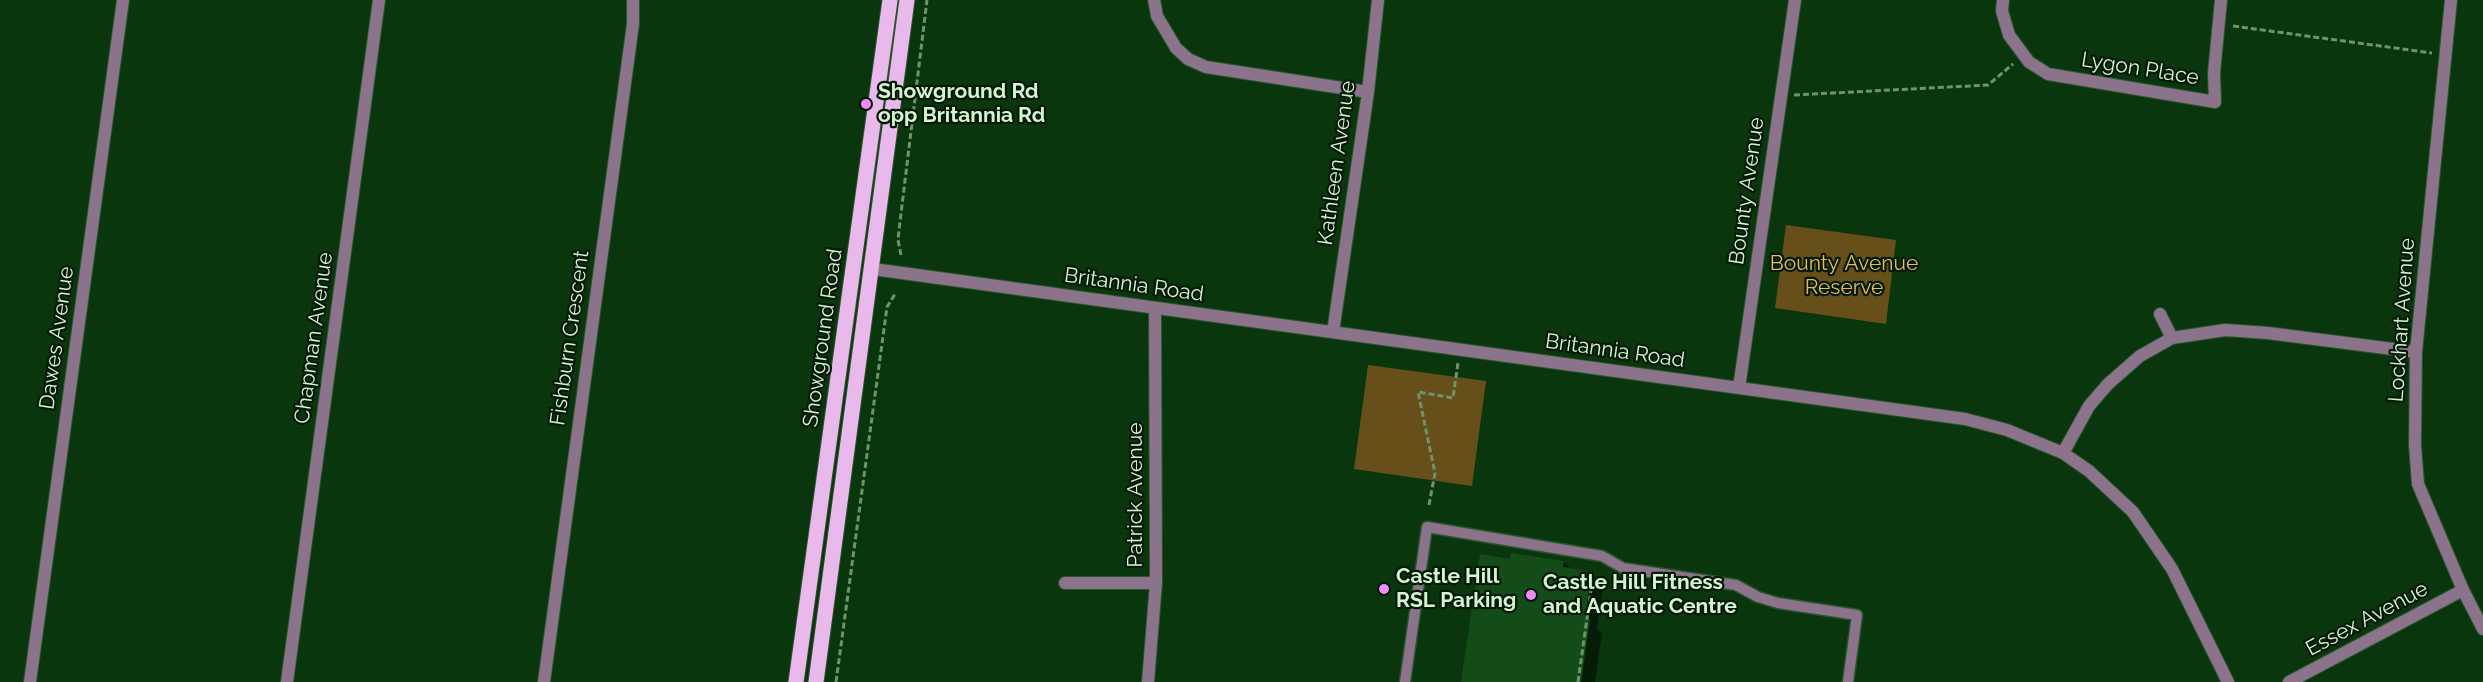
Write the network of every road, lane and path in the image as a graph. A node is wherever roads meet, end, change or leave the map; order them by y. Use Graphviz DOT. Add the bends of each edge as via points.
graph roads {
  1 [pos="123,0"];
  2 [pos="379,0"];
  3 [pos="633,0"];
  4 [pos="890,0"];
  5 [pos="907,0"];
  6 [pos="927,0"];
  7 [pos="1154,0"];
  8 [pos="1378,0"];
  9 [pos="1795,0"];
  10 [pos="2003,0"];
  11 [pos="2221,0"];
  12 [pos="2451,0"];
  13 [pos="2220,24"];
  14 [pos="2446,55"];
  15 [pos="2024,56"];
  16 [pos="1368,92"];
  17 [pos="1780,96"];
  18 [pos="901,255"];
  19 [pos="873,269"];
  20 [pos="896,294"];
  21 [pos="1155,308"];
  22 [pos="2160,314"];
  23 [pos="1333,332"];
  24 [pos="2172,338"];
  25 [pos="1460,350"];
  26 [pos="2416,352"];
  27 [pos="1739,388"];
  28 [pos="2063,453"];
  29 [pos="1429,505"];
  30 [pos="1065,583"];
  31 [pos="1155,583"];
  32 [pos="1591,590"];
  33 [pos="2463,590"];
  34 [pos="2483,629"];
  35 [pos="30,682"];
  36 [pos="288,682"];
  37 [pos="544,682"];
  38 [pos="796,682"];
  39 [pos="816,682"];
  40 [pos="836,682"];
  41 [pos="1148,682"];
  42 [pos="1405,682"];
  43 [pos="1578,682"];
  44 [pos="1848,682"];
  45 [pos="2228,682"];
  46 [pos="2289,682"];
  1 -- 35 [label="street, Dawes Avenue"];
  2 -- 36 [label="street, Chapman Avenue"];
  3 -- 37 [label="street, Fishburn Crescent" via="633,24"];
  4 -- 38 [label="main road, Showground Road"];
  5 -- 19 [label="main road, Showground Road"];
  6 -- 18 [label="path" via="899,230"];
  7 -- 16 [label="street" via="1157,16 1176,48 1206,67"];
  8 -- 16 [label="street, Kathleen Avenue"];
  9 -- 17 [label="street, Bounty Avenue"];
  10 -- 15 [label="street, Lygon Place" via="2009,35"];
  11 -- 13 [label="street, Lygon Place"];
  12 -- 14 [label="street, Lockhart Avenue"];
  13 -- 14 [label="path"];
  13 -- 15 [label="street, Lygon Place" via="2214,73 2216,102 2048,74"];
  14 -- 26 [label="street, Lockhart Avenue"];
  15 -- 17 [label="path" via="1988,86"];
  16 -- 23 [label="street, Kathleen Avenue"];
  17 -- 27 [label="street, Bounty Avenue"];
  19 -- 21 [label="street, Britannia Road"];
  19 -- 39 [label="main road, Showground Road"];
  20 -- 40 [label="path" via="887,307"];
  21 -- 23 [label="street, Britannia Road"];
  21 -- 31 [label="street, Patrick Avenue"];
  22 -- 24 [label="street"];
  23 -- 25 [label="street, Britannia Road"];
  24 -- 26 [label="street" via="2225,330"];
  24 -- 28 [label="street" via="2140,356 2108,384 2089,406"];
  25 -- 27 [label="street, Britannia Road"];
  25 -- 29 [label="path" via="1453,398 1418,392 1435,473"];
  26 -- 33 [label="street, Lockhart Avenue" via="2418,484"];
  27 -- 28 [label="street, Britannia Road" via="1965,419 2007,430"];
  28 -- 45 [label="street, Britannia Road" via="2090,471 2133,512 2153,538"];
  30 -- 31 [label="street"];
  31 -- 41 [label="street, Patrick Avenue"];
  32 -- 43 [label="path"];
  33 -- 34 [label="street, Lockhart Avenue"];
  33 -- 46 [label="street, Essex Avenue"];
  42 -- 44 [label="lane" via="1427,527 1602,556 1623,568 1736,585 1778,603 1857,615"];
}
